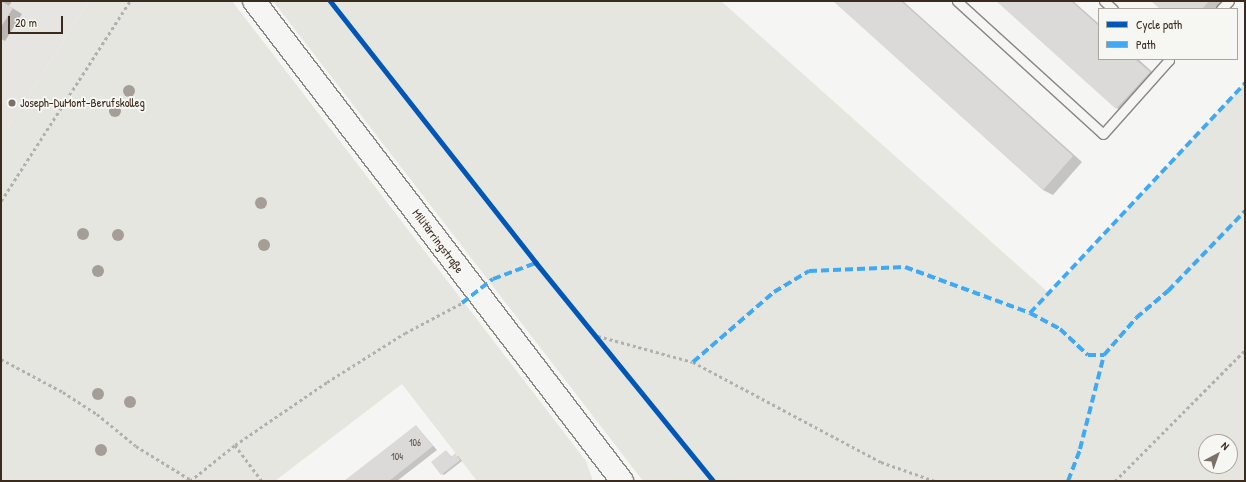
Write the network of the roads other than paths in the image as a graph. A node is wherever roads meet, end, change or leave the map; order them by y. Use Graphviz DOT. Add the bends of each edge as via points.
graph roads {
  1 [pos="254,1"];
  2 [pos="957,1"];
  3 [pos="1104,1"];
  4 [pos="1112,8"];
  5 [pos="1168,60"];
  6 [pos="622,481"];
  1 -- 6 [label="main road, Militärringstraße"];
  2 -- 5 [label="lane" via="1103,134"];
  3 -- 4 [label="lane"];
}
